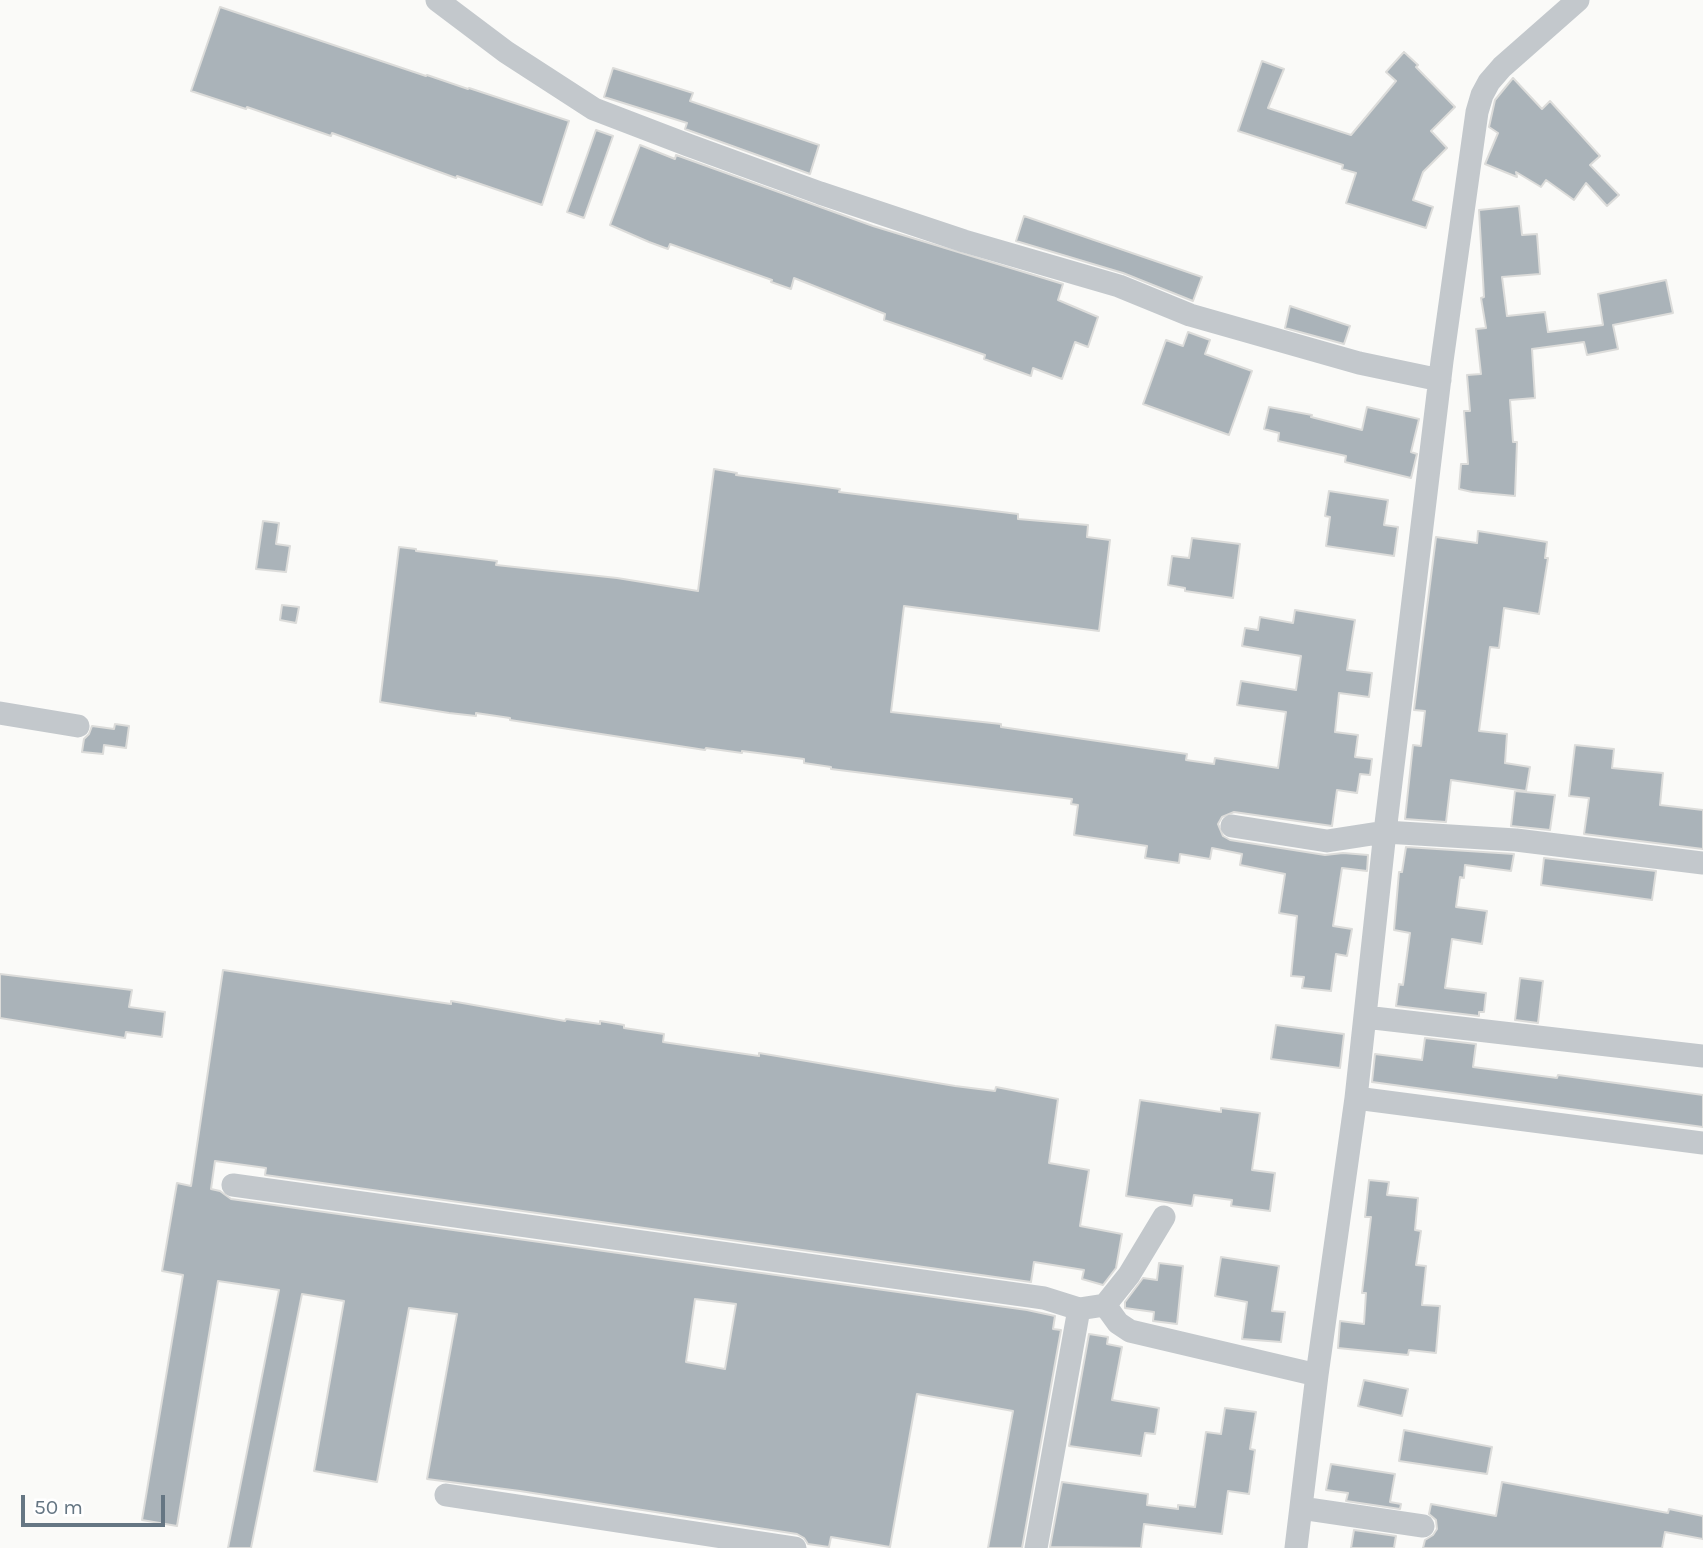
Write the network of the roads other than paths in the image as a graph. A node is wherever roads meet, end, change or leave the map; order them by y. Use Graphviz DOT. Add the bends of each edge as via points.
graph roads {
  1 [pos="437,0"];
  2 [pos="1578,0"];
  3 [pos="1440,380"];
  4 [pos="0,713"];
  5 [pos="78,726"];
  6 [pos="1232,826"];
  7 [pos="1385,831"];
  8 [pos="1703,863"];
  9 [pos="1365,1017"];
  10 [pos="1703,1056"];
  11 [pos="1356,1098"];
  12 [pos="1703,1143"];
  13 [pos="233,1185"];
  14 [pos="1164,1217"];
  15 [pos="1105,1305"];
  16 [pos="1079,1309"];
  17 [pos="1317,1375"];
  18 [pos="446,1494"];
  19 [pos="1301,1508"];
  20 [pos="1423,1526"];
  21 [pos="795,1548"];
  22 [pos="1036,1548"];
  23 [pos="1296,1548"];
  1 -- 3 [label="street" via="594,109 820,193 1119,286 1190,316 1359,363"];
  2 -- 3 [label="street" via="1502,67 1482,95"];
  3 -- 7 [label="street"];
  4 -- 5 [label="street"];
  6 -- 7 [label="street" via="1327,841"];
  7 -- 8 [label="street" via="1516,840"];
  7 -- 9 [label="street"];
  9 -- 10 [label="street"];
  9 -- 11 [label="street"];
  11 -- 12 [label="street"];
  11 -- 17 [label="street"];
  13 -- 16 [label="street" via="1044,1298"];
  14 -- 15 [label="street"];
  15 -- 16 [label="street"];
  15 -- 17 [label="street" via="1130,1331"];
  16 -- 22 [label="street"];
  17 -- 19 [label="street"];
  18 -- 21 [label="street"];
  19 -- 20 [label="street"];
  19 -- 23 [label="street"];
}
